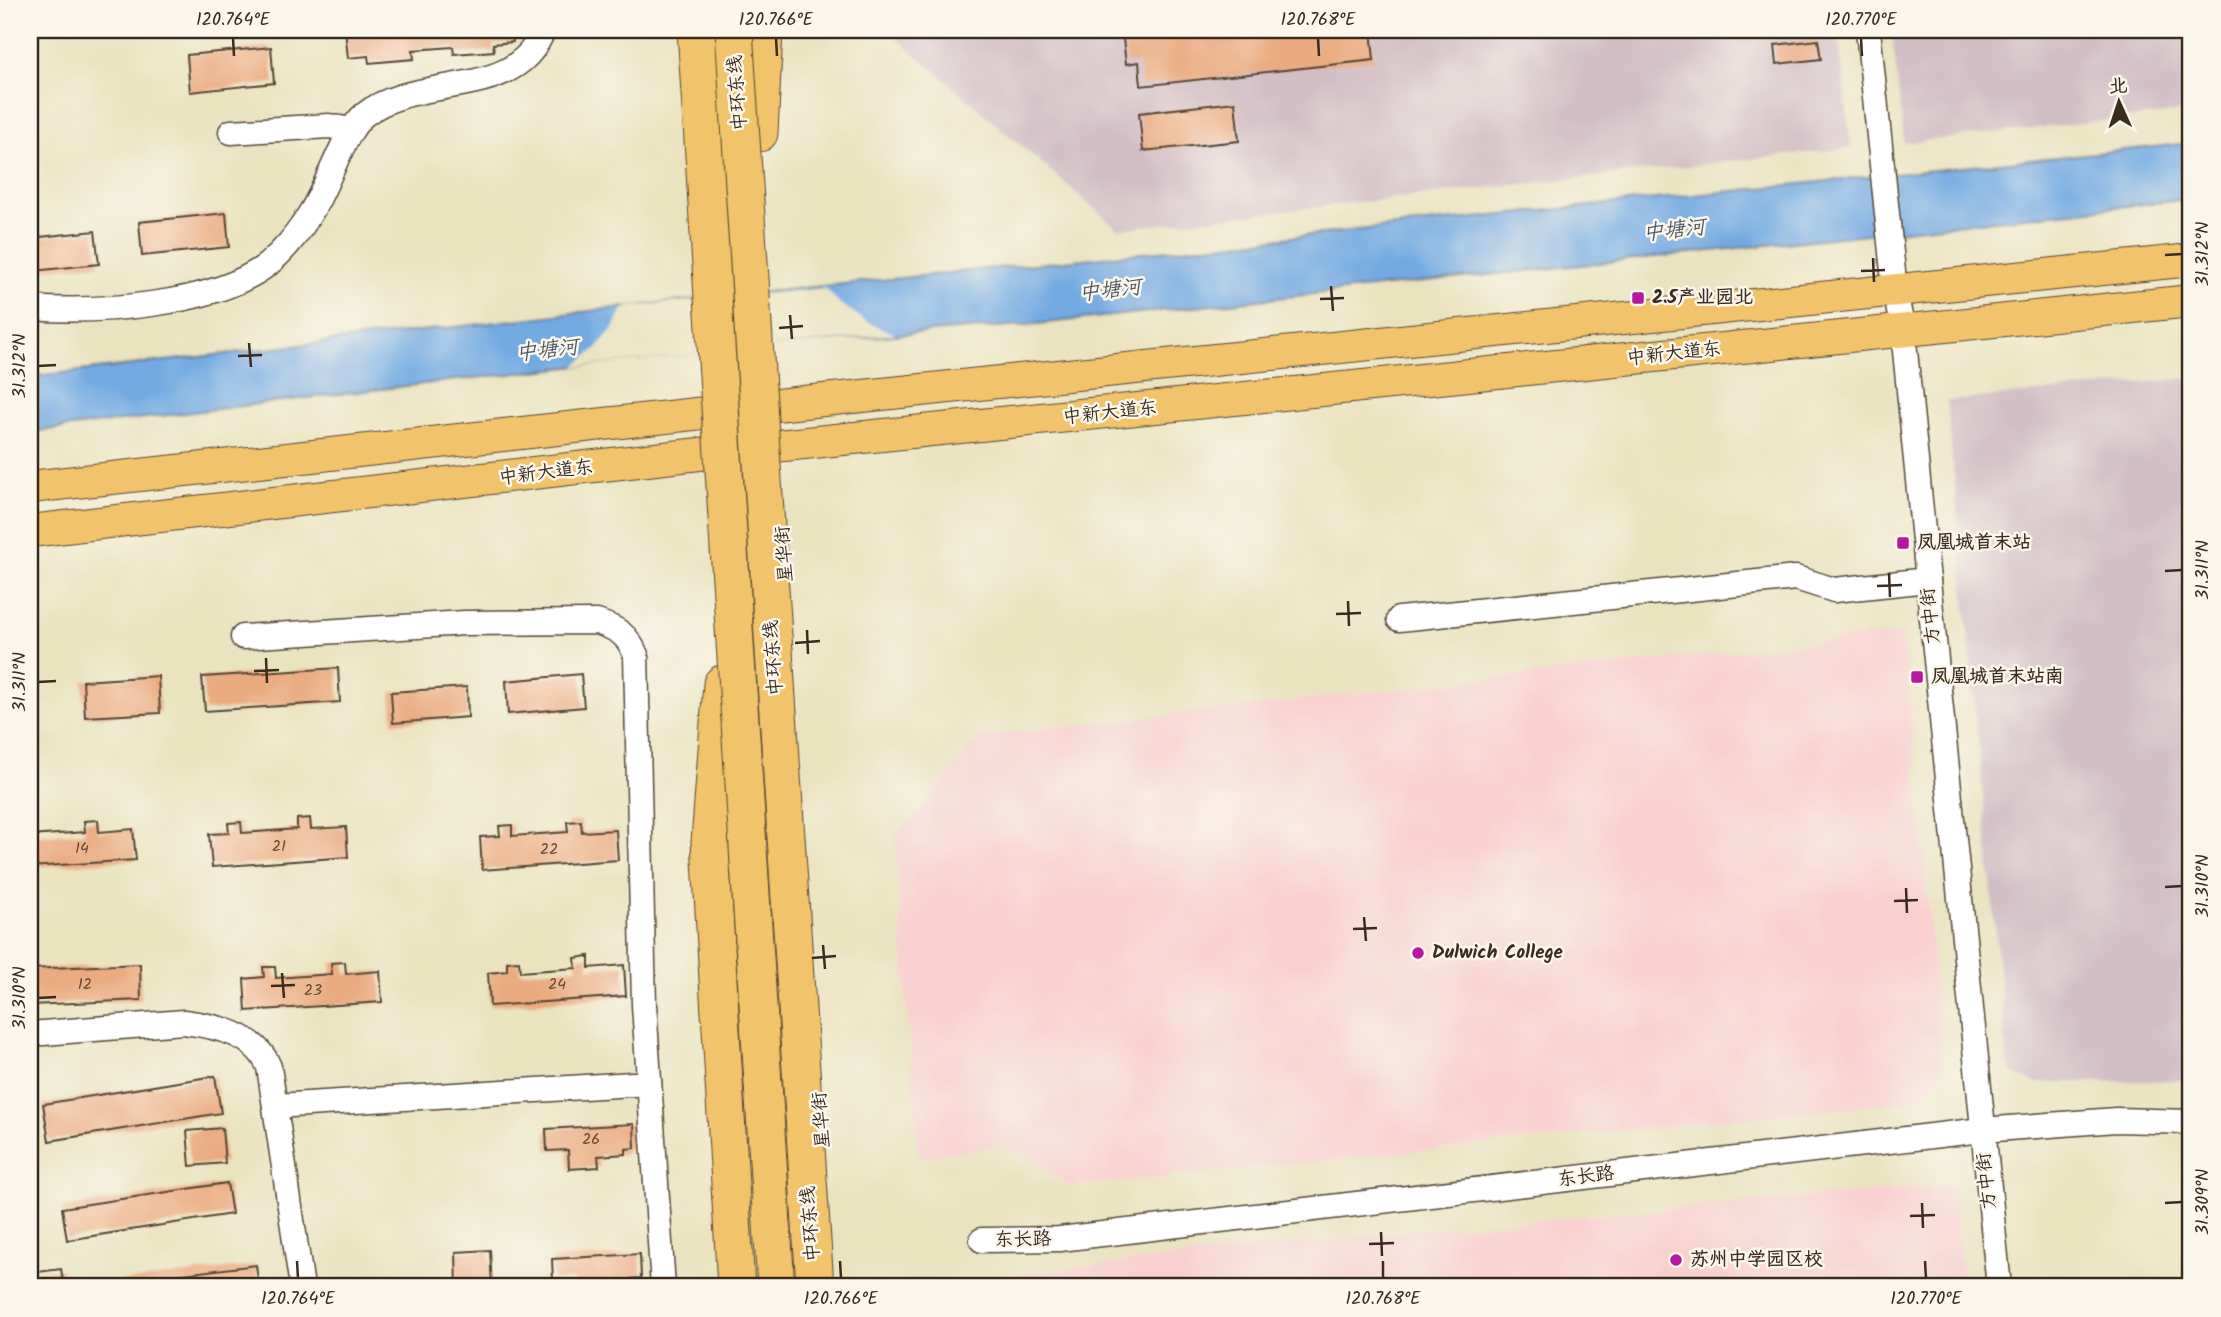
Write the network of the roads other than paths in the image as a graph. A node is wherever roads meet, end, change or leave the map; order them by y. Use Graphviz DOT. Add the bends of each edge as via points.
graph roads {
  1 [pos="543,30"];
  2 [pos="680,30"];
  3 [pos="696,30"];
  4 [pos="734,30"];
  5 [pos="752,30"];
  6 [pos="764,30"];
  7 [pos="1868,30"];
  8 [pos="351,130"];
  9 [pos="231,132"];
  10 [pos="759,133"];
  11 [pos="2191,260"];
  12 [pos="1895,292"];
  13 [pos="2191,301"];
  14 [pos="30,308"];
  15 [pos="1903,331"];
  16 [pos="776,405"];
  17 [pos="705,414"];
  18 [pos="778,446"];
  19 [pos="708,453"];
  20 [pos="30,487"];
  21 [pos="30,531"];
  22 [pos="1928,580"];
  23 [pos="1399,619"];
  24 [pos="243,637"];
  25 [pos="722,684"];
  26 [pos="30,1034"];
  27 [pos="649,1083"];
  28 [pos="275,1106"];
  29 [pos="2191,1122"];
  30 [pos="1982,1130"];
  31 [pos="982,1240"];
  32 [pos="302,1287"];
  33 [pos="663,1287"];
  34 [pos="736,1287"];
  35 [pos="759,1287"];
  36 [pos="776,1287"];
  37 [pos="815,1287"];
  38 [pos="833,1287"];
  39 [pos="1999,1287"];
  1 -- 8 [label="street" via="531,52 507,71 404,93 364,115"];
  2 -- 17 [label="main road"];
  3 -- 36 [label="highway, 中环东线, bridge"];
  4 -- 37 [label="highway, 中环东线, bridge"];
  5 -- 10 [label="main road, 星华街"];
  6 -- 10 [label="highway"];
  7 -- 12 [label="street, 方中街"];
  8 -- 9 [label="street" via="329,126"];
  8 -- 14 [label="street" via="312,212 285,248 242,279 174,299"];
  10 -- 16 [label="main road, 星华街"];
  11 -- 12 [label="main road"];
  12 -- 15 [label="street, 方中街"];
  12 -- 16 [label="main road"];
  13 -- 15 [label="main road, 中新大道东"];
  15 -- 18 [label="main road, 中新大道东"];
  15 -- 22 [label="street, 方中街"];
  16 -- 17 [label="main road"];
  16 -- 18 [label="main road, 星华街"];
  17 -- 19 [label="main road"];
  17 -- 20 [label="main road"];
  18 -- 19 [label="main road, 中新大道东"];
  18 -- 38 [label="main road, 星华街"];
  19 -- 21 [label="main road, 中新大道东"];
  19 -- 25 [label="main road"];
  22 -- 23 [label="street" via="1834,590 1796,578"];
  22 -- 30 [label="street, 方中街"];
  24 -- 27 [label="street" via="465,623 597,622 629,638 636,655"];
  25 -- 34 [label="highway" via="710,842"];
  25 -- 35 [label="main road"];
  26 -- 28 [label="street" via="184,1022 205,1025 254,1043 264,1054"];
  27 -- 28 [label="street"];
  27 -- 33 [label="street"];
  28 -- 32 [label="street"];
  29 -- 30 [label="street, 东长路" via="2116,1120"];
  30 -- 31 [label="street, 东长路" via="1060,1239"];
  30 -- 39 [label="street, 方中街"];
}
